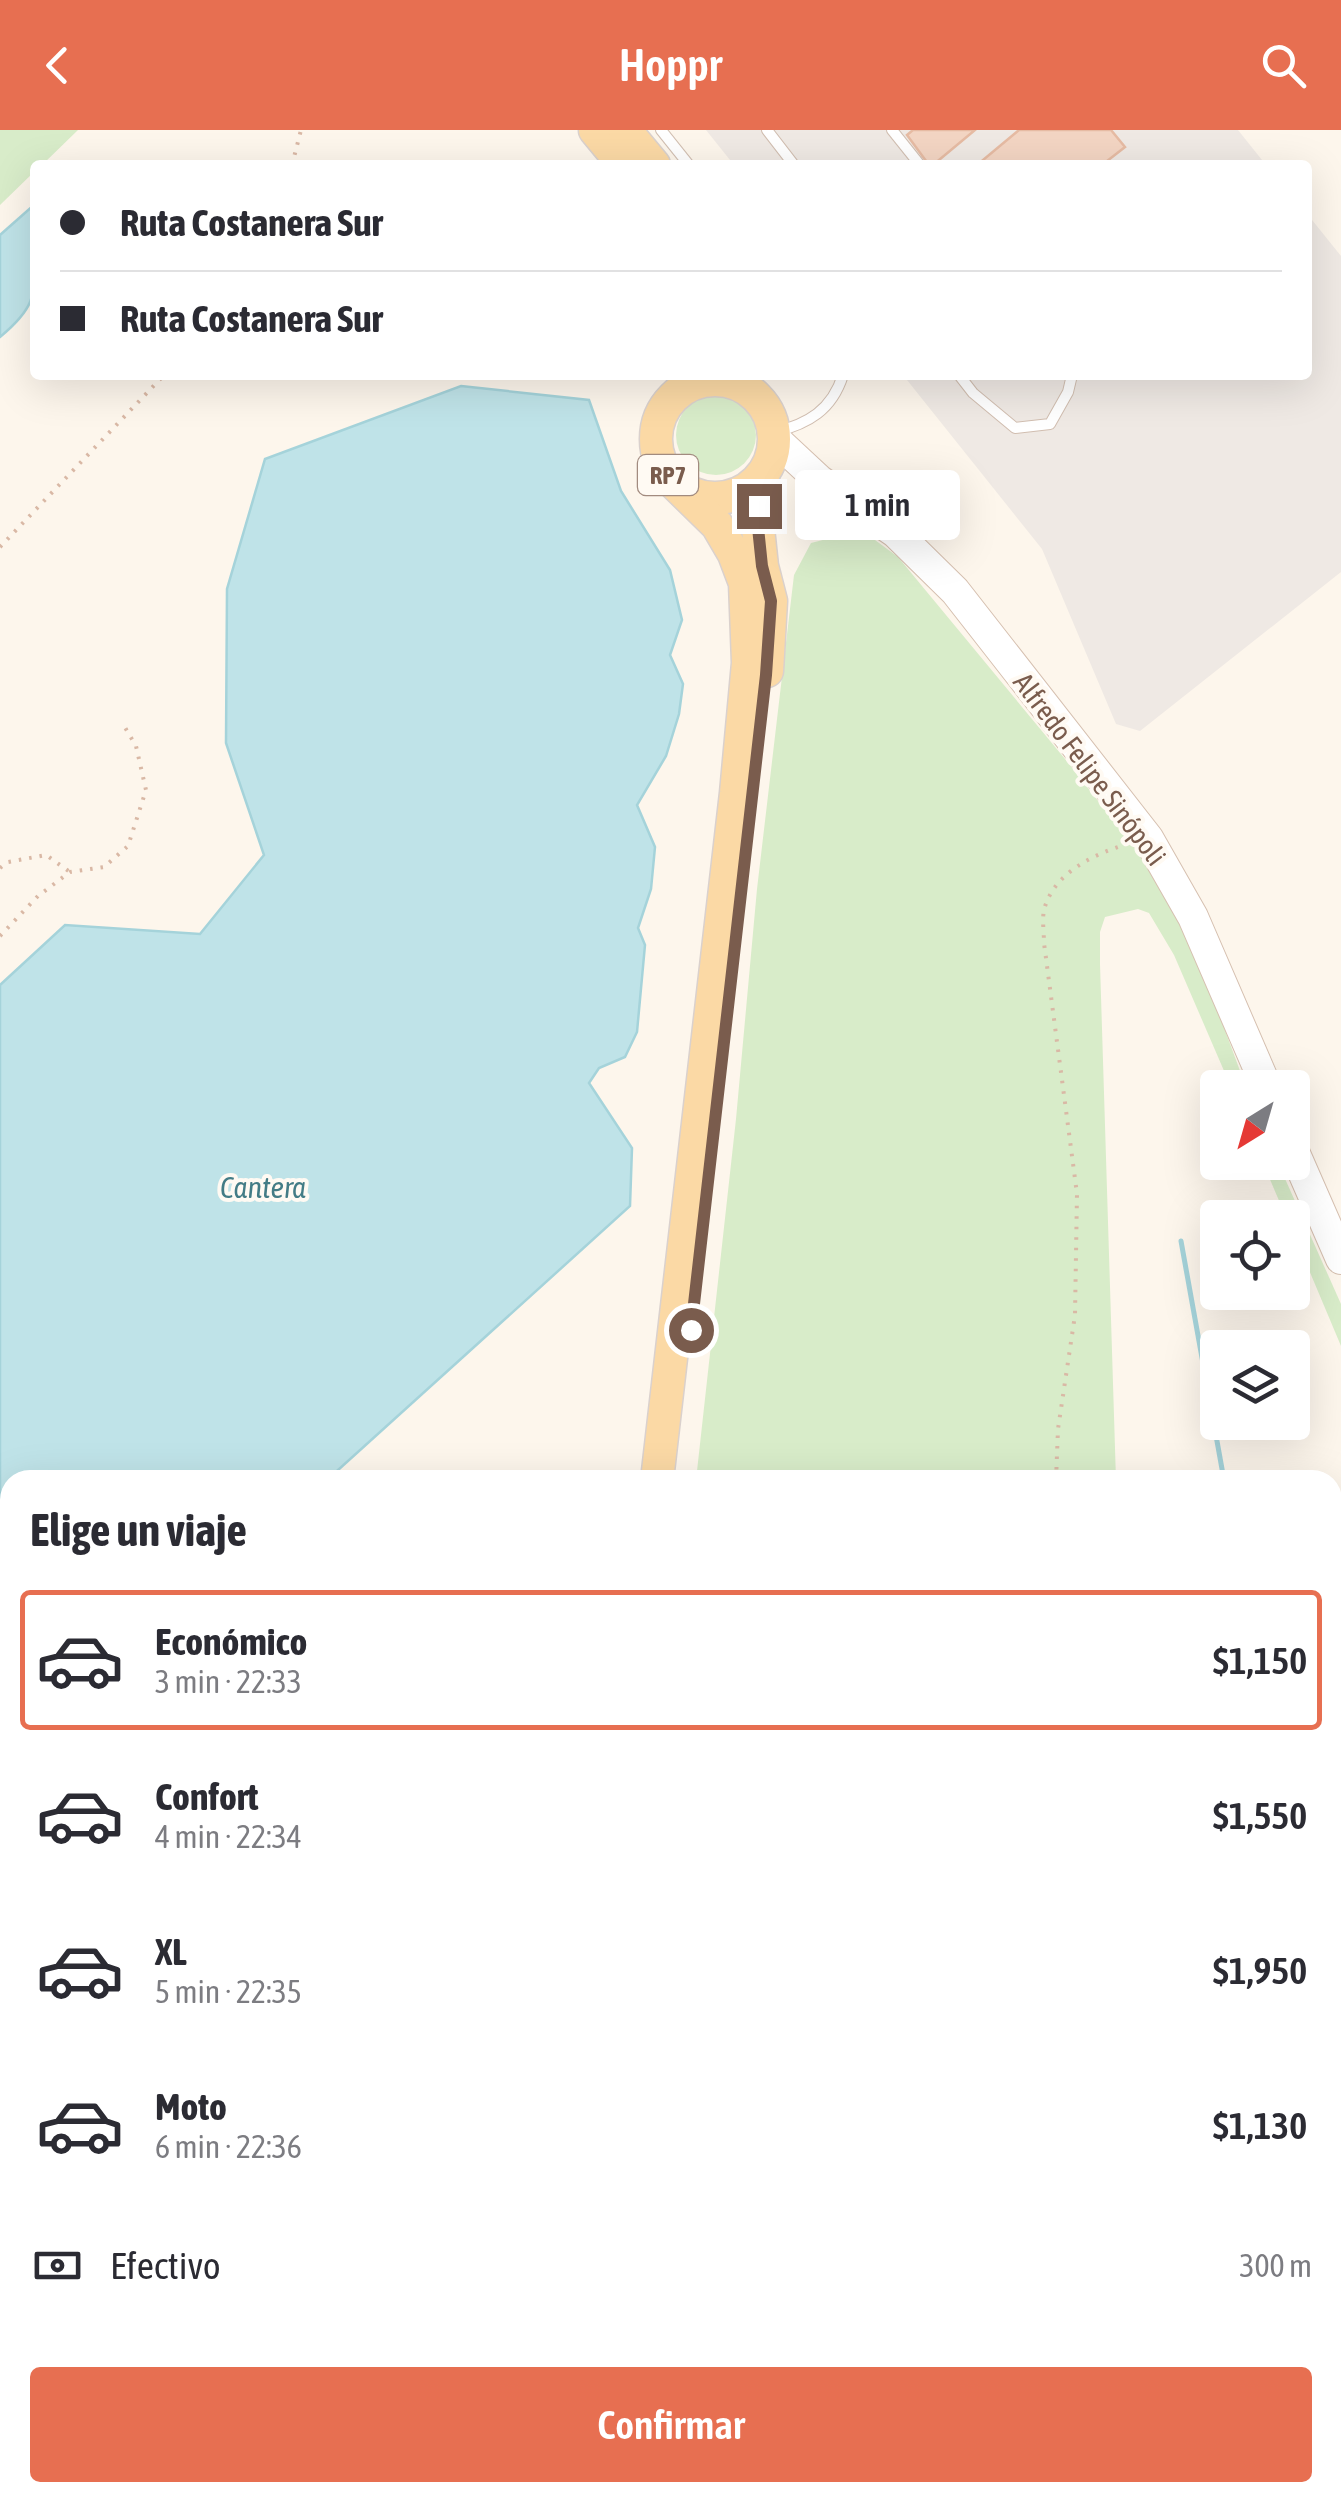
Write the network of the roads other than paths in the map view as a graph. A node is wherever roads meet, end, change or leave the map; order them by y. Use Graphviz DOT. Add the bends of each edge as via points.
graph roads {
  1 [pos="595,130"];
  2 [pos="625,130"];
  3 [pos="661,130"];
  4 [pos="766,130"];
  5 [pos="892,130"];
  6 [pos="620,160"];
  7 [pos="650,160"];
  8 [pos="684,160"];
  9 [pos="790,160"];
  10 [pos="916,160"];
  11 [pos="841,380"];
  12 [pos="963,380"];
  13 [pos="1071,380"];
  14 [pos="673,384"];
  15 [pos="746,384"];
  16 [pos="774,436"];
  17 [pos="764,474"];
  18 [pos="673,482"];
  19 [pos="896,533"];
  20 [pos="1259,1070"];
  21 [pos="1307,1180"];
  22 [pos="1341,1259"];
  23 [pos="657,1470"];
  24 [pos="675,1470"];
  1 -- 6 [label="main road"];
  2 -- 7 [label="main road"];
  3 -- 8 [label="lane"];
  4 -- 9 [label="lane"];
  5 -- 10 [label="lane"];
  11 -- 16 [label="lane" via="812,418"];
  12 -- 13 [label="lane" via="1016,428 1050,424"];
  14 -- 15 [label="main road, RP7" via="677,393 714,380"];
  14 -- 18 [label="main road, RP7" via="656,426 661,466"];
  15 -- 16 [label="main road, RP7" via="770,417"];
  16 -- 17 [label="main road"];
  16 -- 19 [label="street" via="819,480"];
  17 -- 18 [label="main road, RP7" via="727,498 689,493"];
  17 -- 19 [label="street" via="830,498"];
  17 -- 24 [label="main road" via="757,518 771,601 766,675"];
  18 -- 23 [label="main road, RP7" via="717,525 734,554 745,583 748,663"];
  19 -- 20 [label="street, Alfredo Felipe Sinópoli" via="955,592 1148,838 1193,917"];
  21 -- 22 [label="street"];
}
